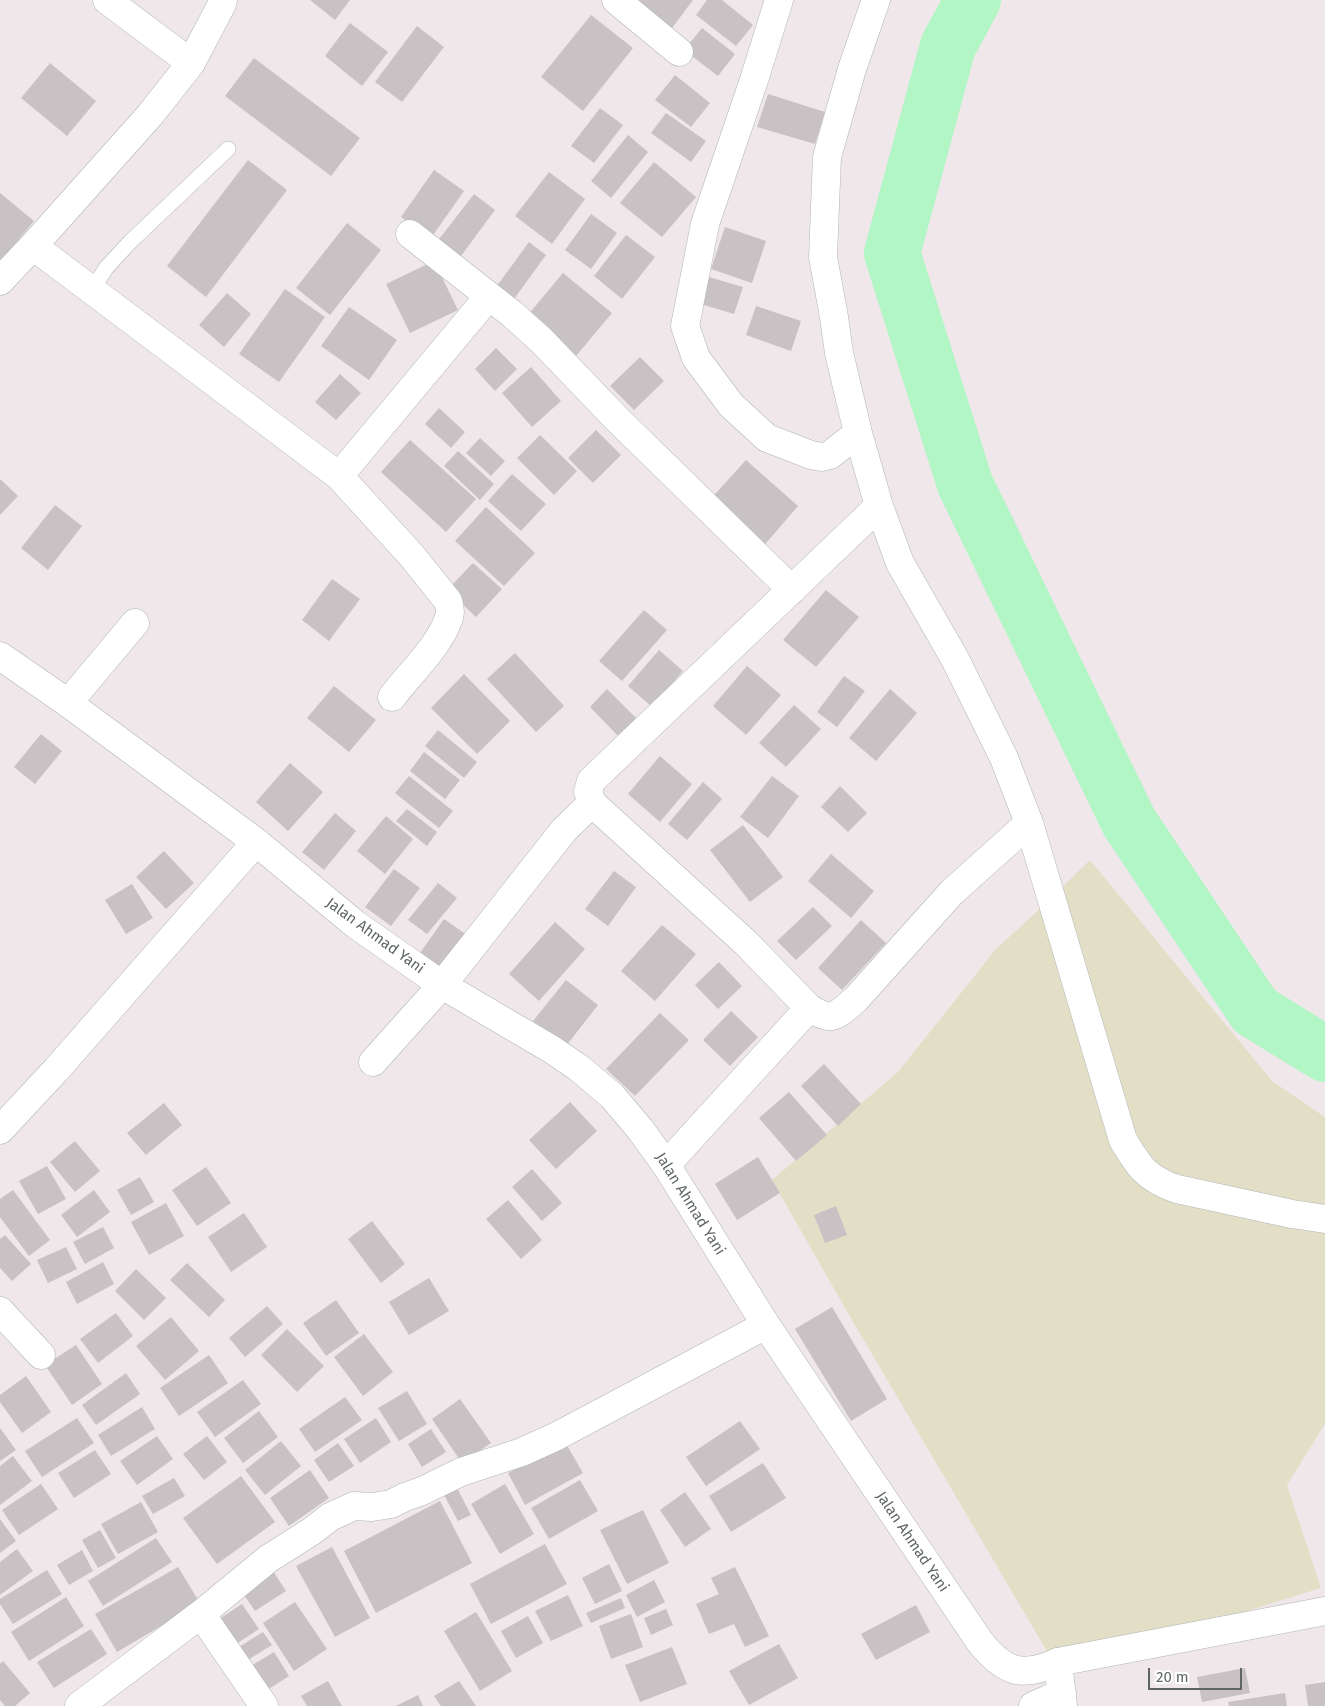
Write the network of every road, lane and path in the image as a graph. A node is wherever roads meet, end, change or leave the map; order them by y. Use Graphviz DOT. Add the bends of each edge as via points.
graph roads {
  1 [pos="107,0"];
  2 [pos="223,0"];
  3 [pos="616,0"];
  4 [pos="779,0"];
  5 [pos="876,0"];
  6 [pos="679,52"];
  7 [pos="190,63"];
  8 [pos="228,149"];
  9 [pos="410,234"];
  10 [pos="33,246"];
  11 [pos="0,281"];
  12 [pos="92,290"];
  13 [pos="489,296"];
  14 [pos="858,433"];
  15 [pos="339,476"];
  16 [pos="879,506"];
  17 [pos="792,590"];
  18 [pos="135,623"];
  19 [pos="0,656"];
  20 [pos="392,697"];
  21 [pos="68,702"];
  22 [pos="592,803"];
  23 [pos="1029,823"];
  24 [pos="256,842"];
  25 [pos="442,985"];
  26 [pos="809,1008"];
  27 [pos="373,1062"];
  28 [pos="0,1130"];
  29 [pos="666,1165"];
  30 [pos="1325,1219"];
  31 [pos="0,1312"];
  32 [pos="766,1324"];
  33 [pos="41,1355"];
  34 [pos="1325,1611"];
  35 [pos="201,1614"];
  36 [pos="1058,1662"];
  37 [pos="1062,1700"];
  38 [pos="80,1706"];
  39 [pos="264,1706"];
  40 [pos="1033,1706"];
  1 -- 7 [label="street"];
  2 -- 7 [label="street"];
  3 -- 6 [label="street"];
  4 -- 14 [label="street" via="705,224 684,326 696,358 731,405 767,438 822,457 830,455"];
  5 -- 14 [label="street" via="827,158 823,258 839,353"];
  7 -- 10 [label="street" via="150,115"];
  8 -- 12 [label="lane" via="130,242 106,268"];
  9 -- 13 [label="street"];
  10 -- 11 [label="street"];
  10 -- 12 [label="street"];
  12 -- 15 [label="street"];
  13 -- 15 [label="street"];
  13 -- 17 [label="street" via="541,340"];
  14 -- 16 [label="street"];
  15 -- 20 [label="street" via="448,601 448,621 441,634"];
  16 -- 17 [label="street"];
  16 -- 23 [label="street" via="900,563 955,659 992,733"];
  17 -- 22 [label="street" via="592,782 588,792"];
  18 -- 21 [label="street"];
  19 -- 21 [label="street, Jalan Ahmad Yani"];
  21 -- 24 [label="street, Jalan Ahmad Yani"];
  22 -- 25 [label="street" via="564,830"];
  22 -- 26 [label="street" via="746,943"];
  23 -- 26 [label="street" via="952,892 856,999 835,1016 825,1017"];
  23 -- 30 [label="street" via="1123,1140 1135,1160 1149,1176 1177,1189"];
  24 -- 25 [label="street, Jalan Ahmad Yani" via="355,924"];
  24 -- 28 [label="street"];
  25 -- 27 [label="street"];
  25 -- 29 [label="street, Jalan Ahmad Yani" via="586,1073 612,1096"];
  26 -- 29 [label="street"];
  29 -- 32 [label="street, Jalan Ahmad Yani"];
  31 -- 33 [label="street"];
  32 -- 35 [label="street" via="522,1452 460,1472 391,1504 354,1506 330,1517 268,1559"];
  32 -- 36 [label="street, Jalan Ahmad Yani" via="989,1652 1006,1666 1026,1672"];
  34 -- 36 [label="street, Jalan Ahmad Yani"];
  35 -- 38 [label="street"];
  35 -- 39 [label="street"];
  36 -- 37 [label="street"];
  37 -- 40 [label="street"];
}
